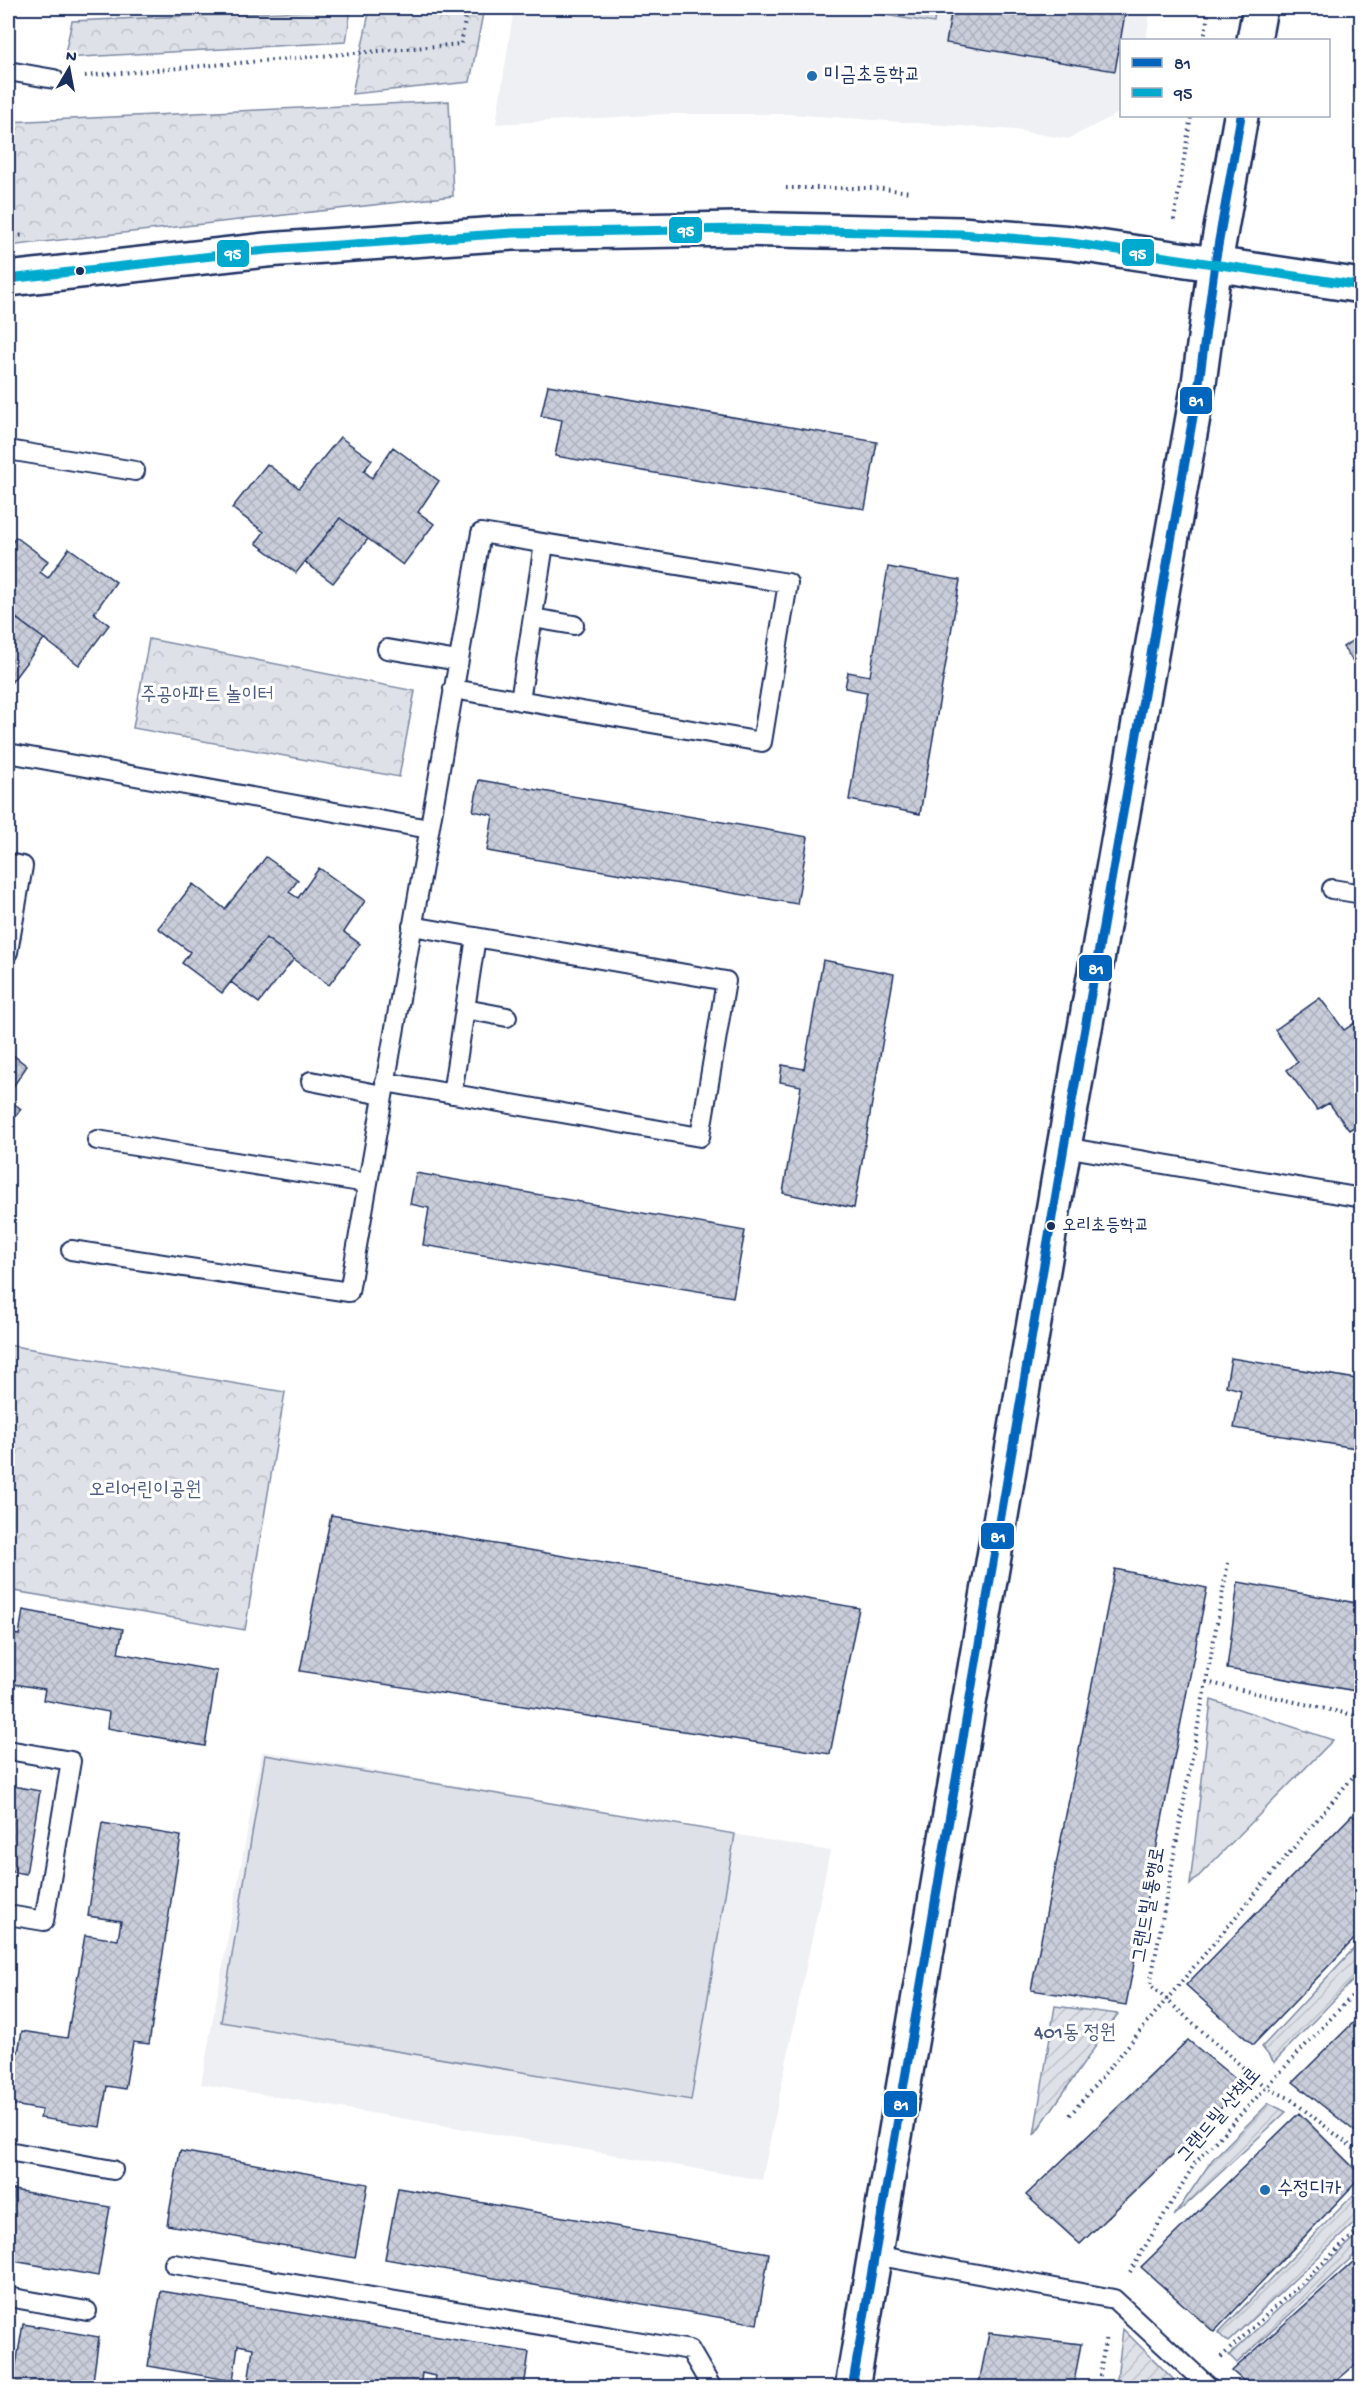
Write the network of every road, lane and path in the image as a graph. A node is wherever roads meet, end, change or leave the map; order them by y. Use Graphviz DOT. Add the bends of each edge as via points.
graph roads {
  1 [pos="467,8"];
  2 [pos="1209,8"];
  3 [pos="1260,8"];
  4 [pos="1204,39"];
  5 [pos="1254,39"];
  6 [pos="8,71"];
  7 [pos="54,79"];
  8 [pos="1241,117"];
  9 [pos="1215,263"];
  10 [pos="8,279"];
  11 [pos="1362,286"];
  12 [pos="8,450"];
  13 [pos="135,471"];
  14 [pos="544,544"];
  15 [pos="533,618"];
  16 [pos="574,625"];
  17 [pos="387,650"];
  18 [pos="458,661"];
  19 [pos="453,689"];
  20 [pos="520,701"];
  21 [pos="8,753"];
  22 [pos="429,829"];
  23 [pos="8,863"];
  24 [pos="1332,889"];
  25 [pos="1362,894"];
  26 [pos="412,926"];
  27 [pos="477,937"];
  28 [pos="8,952"];
  29 [pos="465,1009"];
  30 [pos="507,1017"];
  31 [pos="311,1082"];
  32 [pos="383,1088"];
  33 [pos="452,1094"];
  34 [pos="97,1140"];
  35 [pos="1064,1148"];
  36 [pos="367,1183"];
  37 [pos="1362,1198"];
  38 [pos="71,1250"];
  39 [pos="1228,1563"];
  40 [pos="1206,1682"];
  41 [pos="1362,1717"];
  42 [pos="8,1750"];
  43 [pos="1362,1766"];
  44 [pos="1354,1774"];
  45 [pos="1362,1782"];
  46 [pos="8,1915"];
  47 [pos="1362,1985"];
  48 [pos="1166,2000"];
  49 [pos="1265,2087"];
  50 [pos="1070,2115"];
  51 [pos="8,2151"];
  52 [pos="1362,2155"];
  53 [pos="113,2170"];
  54 [pos="1362,2227"];
  55 [pos="874,2255"];
  56 [pos="174,2264"];
  57 [pos="8,2297"];
  58 [pos="1114,2299"];
  59 [pos="87,2311"];
  60 [pos="1204,2383"];
  61 [pos="712,2388"];
  62 [pos="852,2388"];
  63 [pos="1098,2388"];
  1 -- 7 [label="path" via="460,44"];
  2 -- 4 [label="path"];
  3 -- 5 [label="main road"];
  6 -- 7 [label="lane"];
  8 -- 9 [label="main road"];
  9 -- 10 [label="main road" via="1071,243 961,234 630,230 513,233 266,250"];
  9 -- 11 [label="main road"];
  9 -- 35 [label="main road" via="1199,383"];
  12 -- 13 [label="lane"];
  14 -- 15 [label="lane"];
  14 -- 18 [label="lane" via="481,533"];
  14 -- 20 [label="lane" via="789,583 762,742"];
  15 -- 16 [label="lane"];
  15 -- 20 [label="lane"];
  17 -- 18 [label="lane"];
  18 -- 19 [label="lane"];
  19 -- 20 [label="lane"];
  19 -- 22 [label="lane"];
  21 -- 22 [label="lane"];
  22 -- 26 [label="lane"];
  23 -- 28 [label="lane" via="23,866"];
  24 -- 25 [label="lane"];
  26 -- 27 [label="lane"];
  26 -- 32 [label="lane"];
  27 -- 29 [label="lane"];
  27 -- 33 [label="lane" via="726,981 700,1137"];
  29 -- 30 [label="lane"];
  29 -- 33 [label="lane"];
  31 -- 32 [label="lane"];
  32 -- 33 [label="lane"];
  32 -- 36 [label="lane"];
  34 -- 36 [label="lane"];
  35 -- 37 [label="lane"];
  35 -- 55 [label="main road"];
  36 -- 38 [label="lane" via="349,1292"];
  39 -- 40 [label="path, 그랜드빌 통행로"];
  40 -- 41 [label="path"];
  40 -- 48 [label="path, 그랜드빌 통행로" via="1150,1985"];
  42 -- 46 [label="lane" via="71,1761 44,1921"];
  43 -- 44 [label="path"];
  44 -- 45 [label="path"];
  44 -- 48 [label="path"];
  47 -- 49 [label="path, 그랜드빌 산책로"];
  48 -- 49 [label="path, 그랜드빌 통행로"];
  48 -- 50 [label="path"];
  49 -- 52 [label="path, 그랜드빌 통행로" via="1289,2098"];
  49 -- 58 [label="path, 그랜드빌 산책로" via="1195,2163"];
  51 -- 53 [label="lane"];
  54 -- 60 [label="path"];
  55 -- 58 [label="lane"];
  55 -- 62 [label="main road"];
  56 -- 61 [label="lane" via="690,2350"];
  57 -- 59 [label="lane"];
  58 -- 60 [label="lane"];
  58 -- 63 [label="path, 그랜드빌 산책로"];
}
